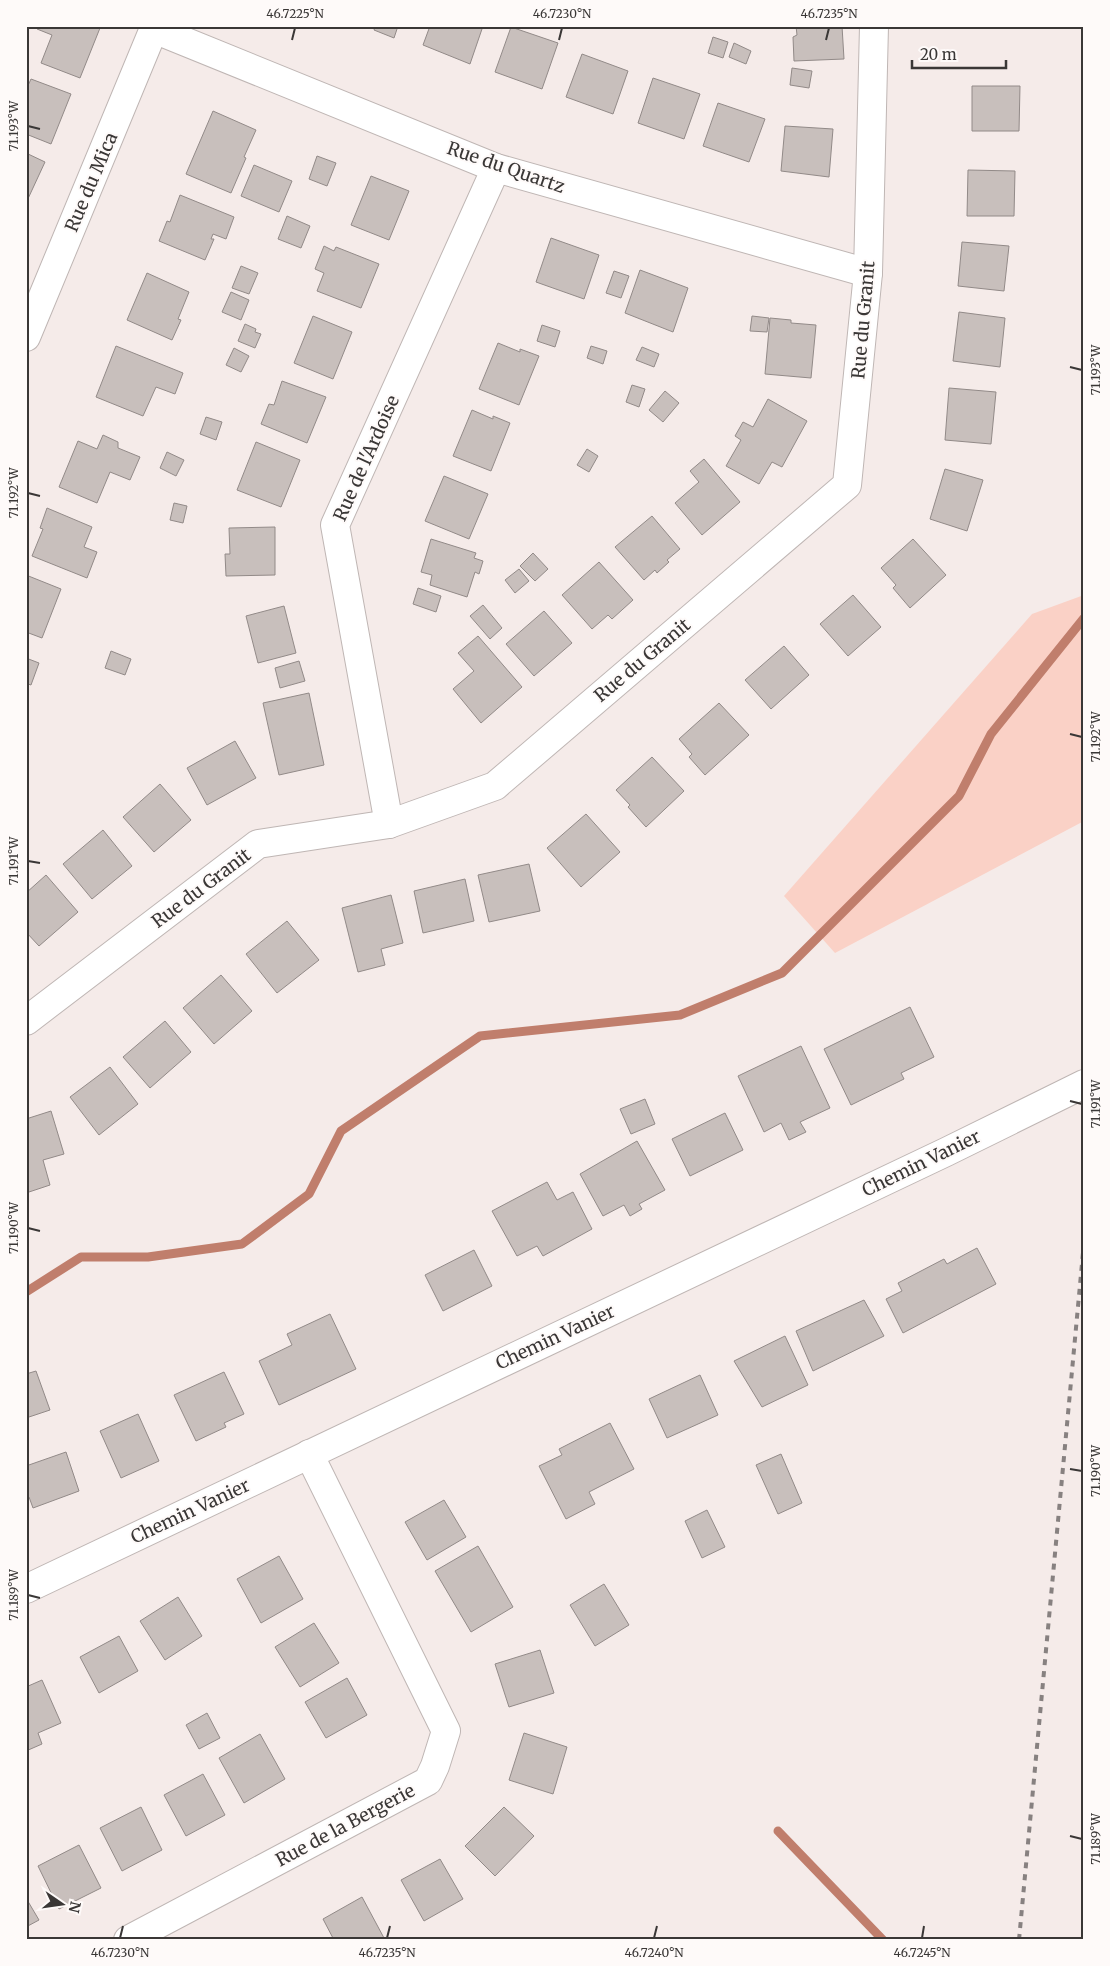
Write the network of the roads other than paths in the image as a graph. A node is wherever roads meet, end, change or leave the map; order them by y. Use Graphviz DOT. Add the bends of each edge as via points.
graph roads {
  1 [pos="874,26"];
  2 [pos="155,28"];
  3 [pos="496,168"];
  4 [pos="868,273"];
  5 [pos="26,337"];
  6 [pos="389,824"];
  7 [pos="26,1021"];
  8 [pos="1084,1084"];
  9 [pos="309,1454"];
  10 [pos="26,1588"];
  11 [pos="128,1940"];
  1 -- 4 [label="street, Rue du Granit"];
  2 -- 3 [label="street, Rue du Quartz"];
  2 -- 5 [label="street, Rue du Mica"];
  3 -- 4 [label="street, Rue du Quartz"];
  3 -- 6 [label="street, Rue de l'Ardoise" via="335,525"];
  4 -- 6 [label="street, Rue du Granit" via="847,485 495,786"];
  6 -- 7 [label="street, Rue du Granit" via="258,844"];
  8 -- 9 [label="street, Chemin Vanier"];
  9 -- 10 [label="street, Chemin Vanier"];
  9 -- 11 [label="street, Rue de la Bergerie" via="446,1731 435,1766 428,1781"];
}
